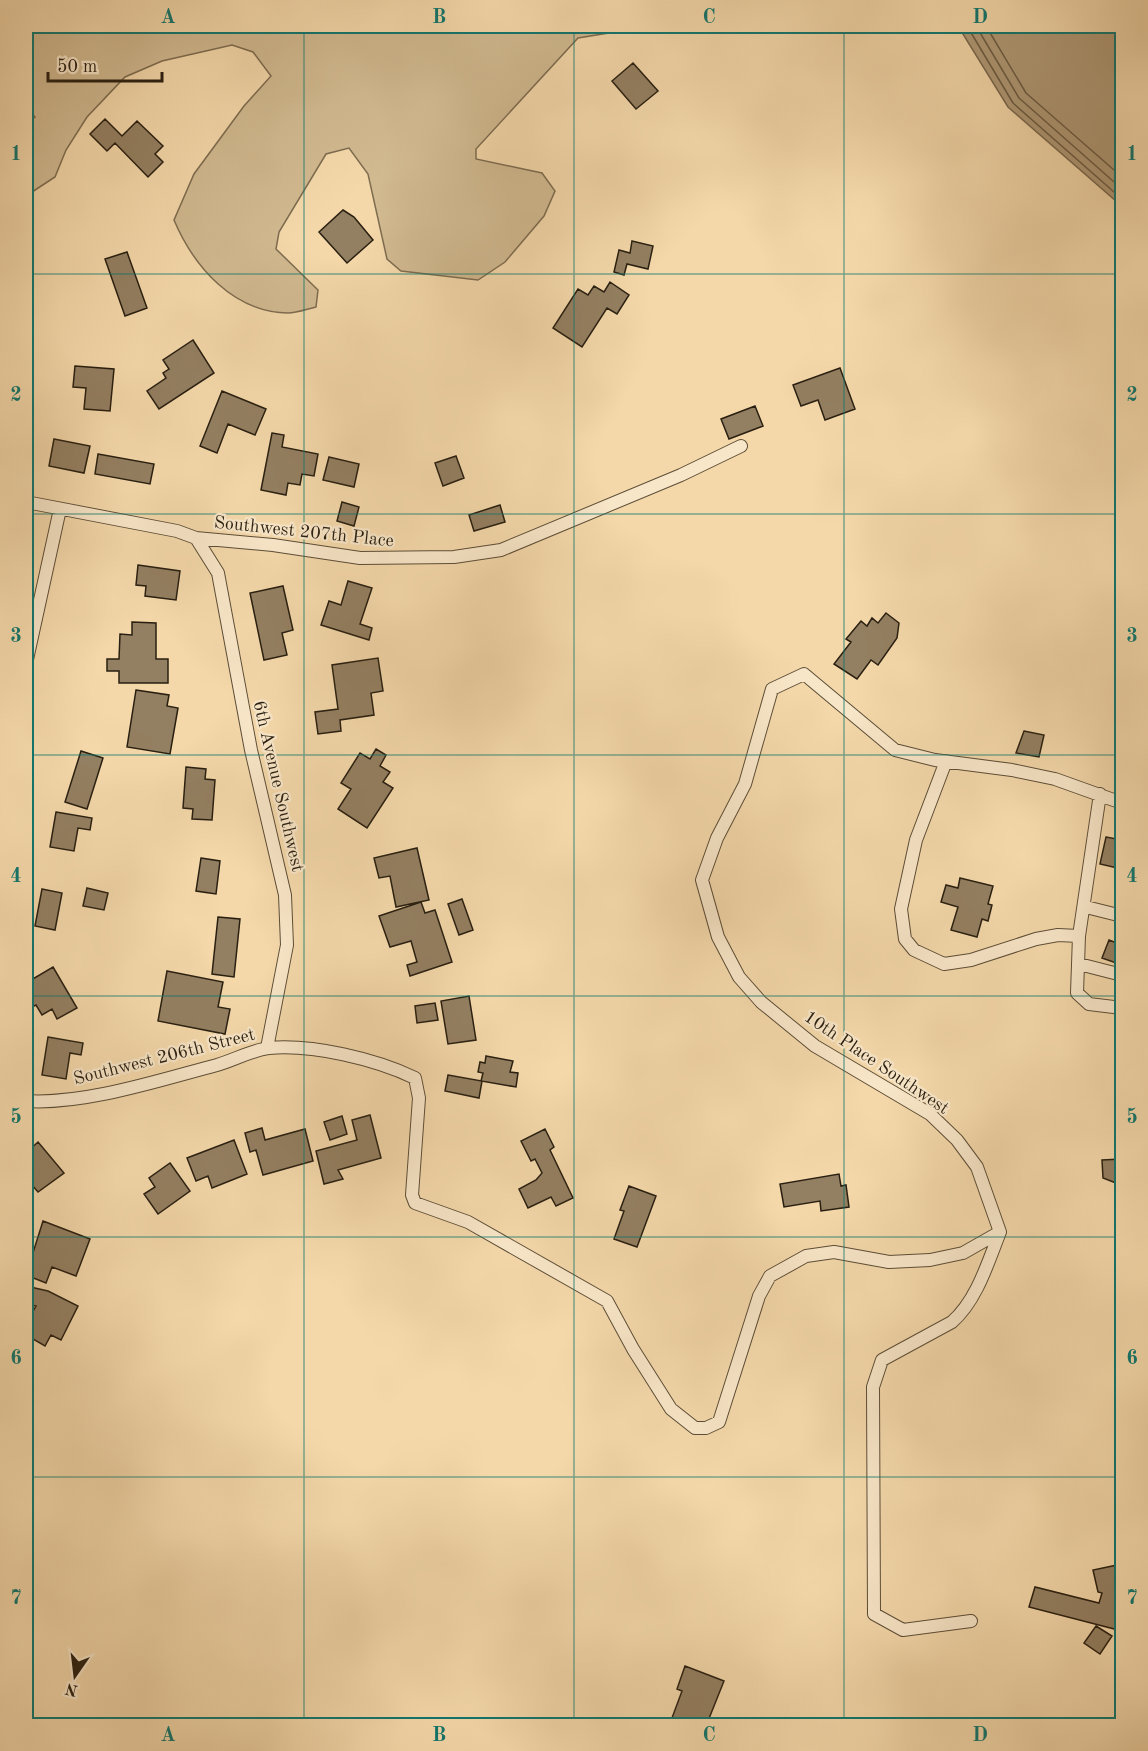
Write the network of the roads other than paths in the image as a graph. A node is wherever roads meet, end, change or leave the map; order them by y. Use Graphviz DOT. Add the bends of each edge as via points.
graph roads {
  1 [pos="741,446"];
  2 [pos="26,502"];
  3 [pos="60,508"];
  4 [pos="196,538"];
  5 [pos="26,664"];
  6 [pos="946,761"];
  7 [pos="1100,794"];
  8 [pos="1122,803"];
  9 [pos="1086,907"];
  10 [pos="1122,916"];
  11 [pos="1079,936"];
  12 [pos="1079,964"];
  13 [pos="1122,975"];
  14 [pos="1122,1008"];
  15 [pos="267,1048"];
  16 [pos="26,1101"];
  17 [pos="1000,1232"];
  18 [pos="971,1621"];
  1 -- 4 [label="street, Southwest 207th Place" via="501,550 454,557 391,559"];
  2 -- 3 [label="street, Southwest 207th Place"];
  3 -- 4 [label="street, Southwest 207th Place"];
  3 -- 5 [label="street"];
  4 -- 15 [label="street, 6th Avenue Southwest" via="218,573 251,750 285,895 287,945"];
  6 -- 7 [label="street, 10th Place Southwest" via="1055,779"];
  6 -- 11 [label="street" via="916,840 901,909 905,939 914,950 944,964 971,960 1036,939"];
  6 -- 17 [label="street, 10th Place Southwest" via="895,750 804,674 772,689 745,784 717,838 702,880 718,937 739,977 761,1002 815,1046 930,1114 957,1140 977,1167"];
  7 -- 8 [label="street, 10th Place Southwest"];
  7 -- 9 [label="street"];
  9 -- 10 [label="street"];
  9 -- 11 [label="street"];
  11 -- 12 [label="street"];
  12 -- 13 [label="street"];
  12 -- 14 [label="street" via="1080,998 1089,1004"];
  15 -- 16 [label="street, Southwest 206th Street" via="84,1098"];
  15 -- 17 [label="street, Southwest 206th Street" via="339,1054 393,1067 415,1078 419,1098 412,1195 415,1203 468,1222 607,1301 671,1410 695,1428 718,1422 759,1296 770,1276 806,1256 834,1252 889,1262 941,1258 963,1253"];
  17 -- 18 [label="street" via="961,1314 882,1360 873,1387 874,1614 903,1630"];
}
